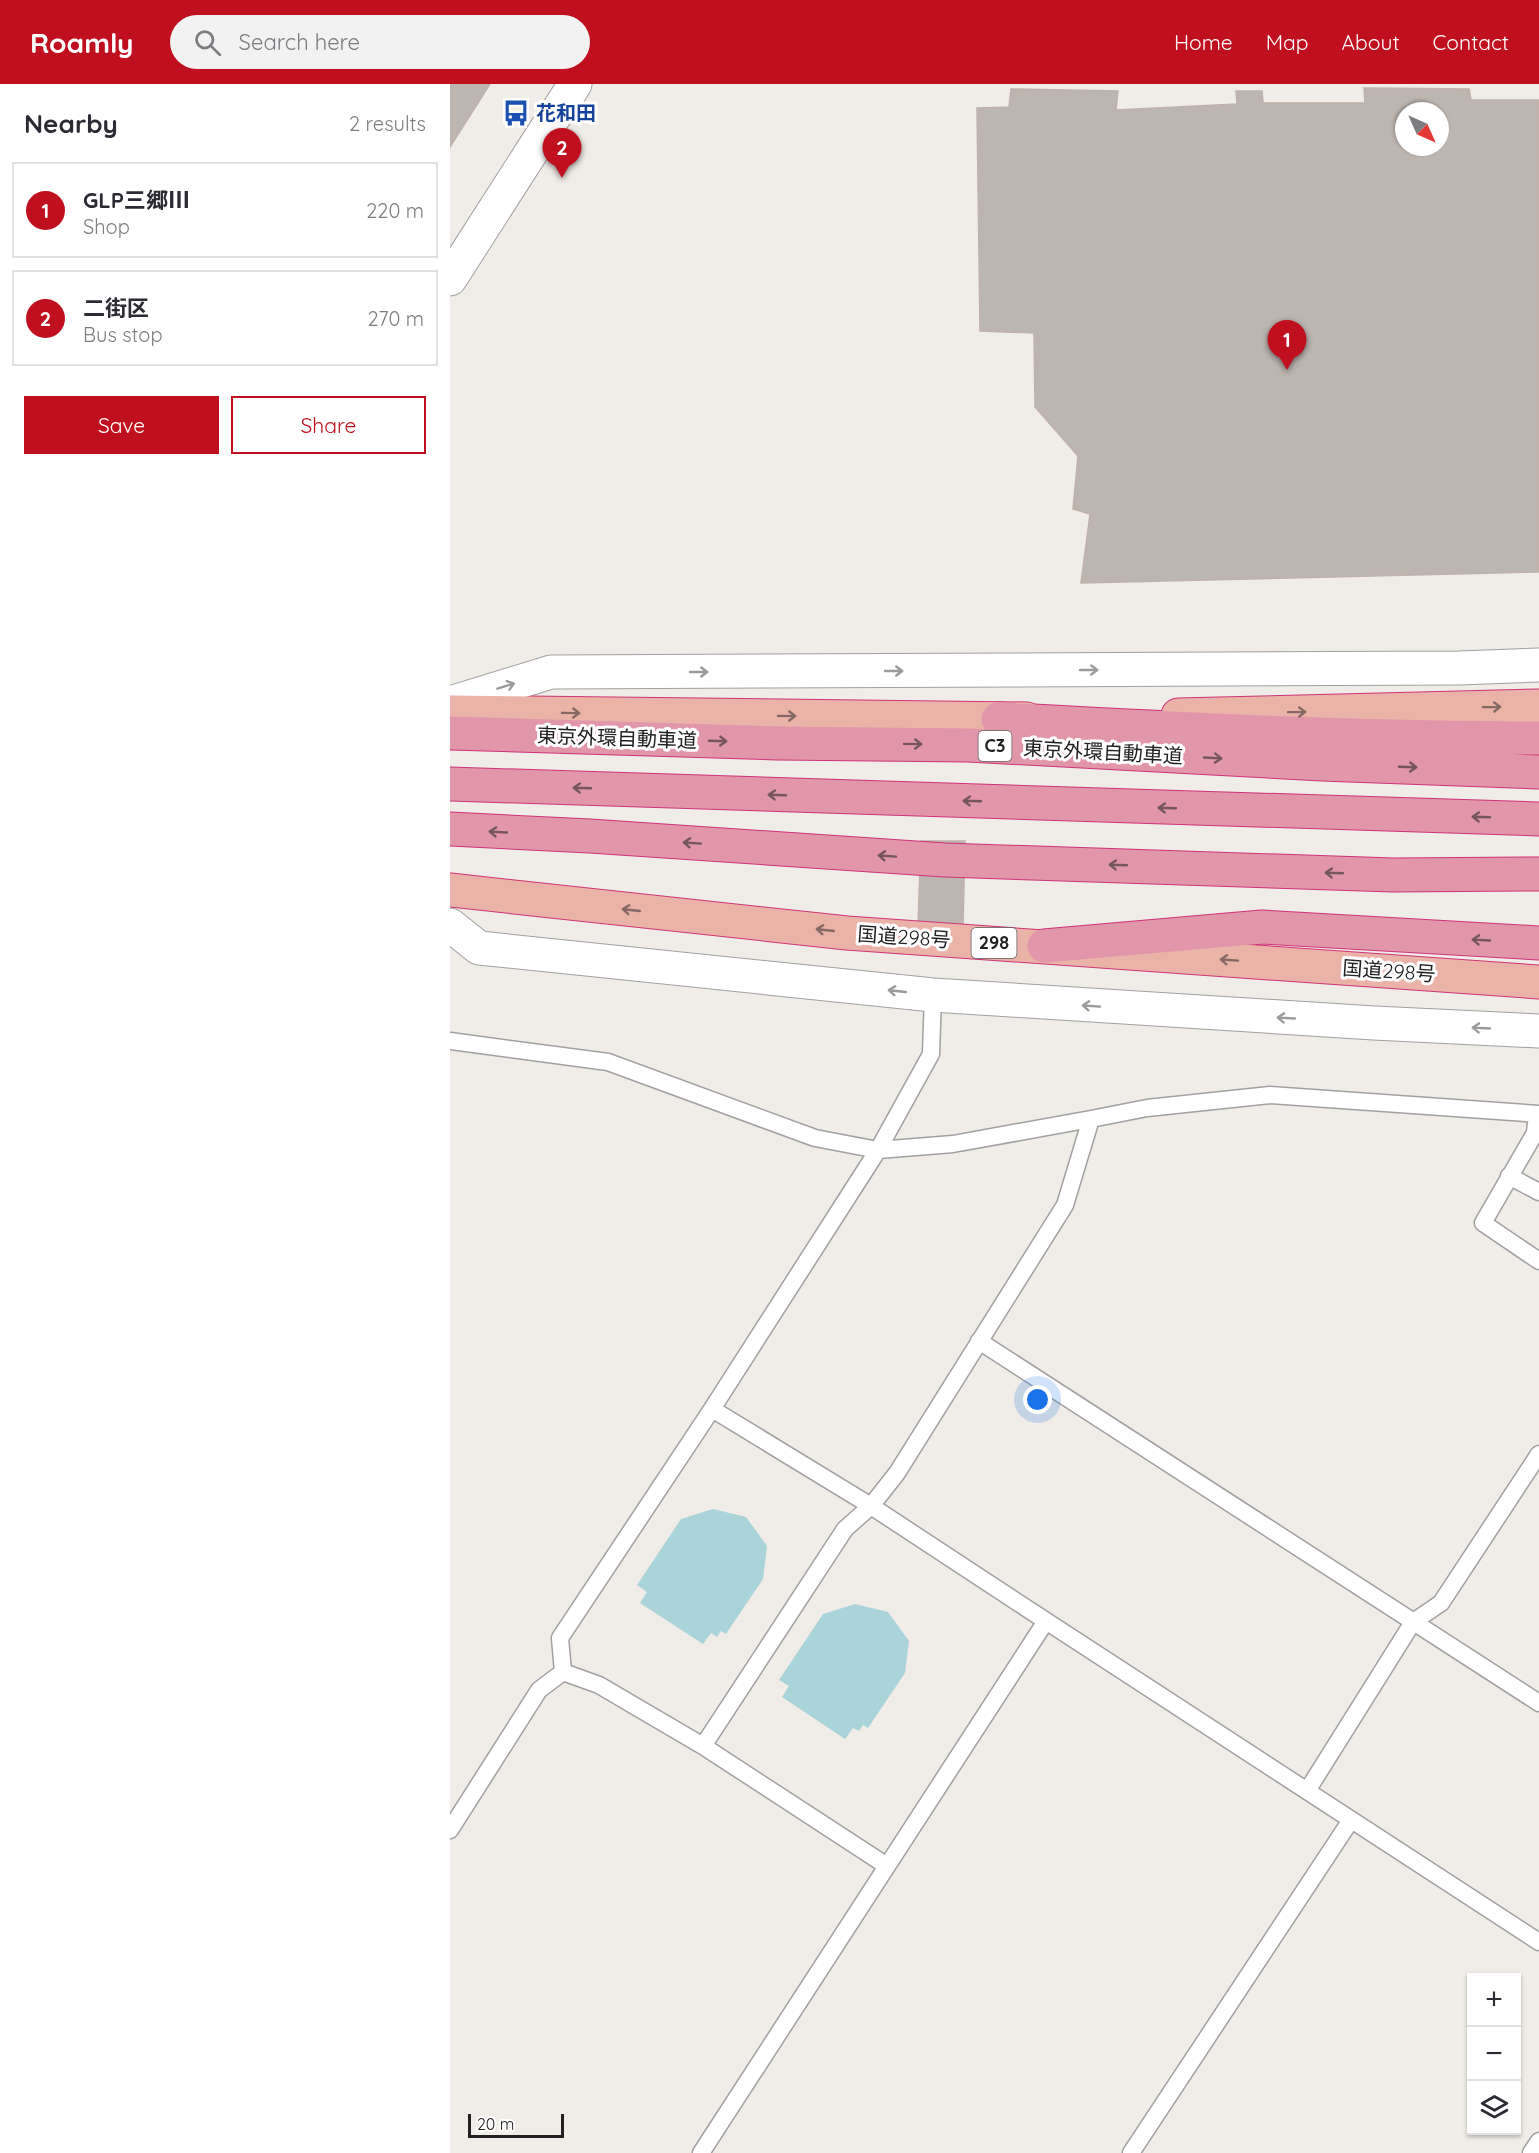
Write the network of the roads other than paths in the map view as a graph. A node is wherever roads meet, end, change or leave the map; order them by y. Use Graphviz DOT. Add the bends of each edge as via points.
graph roads {
  1 [pos="575,84"];
  2 [pos="450,279"];
  3 [pos="1539,665"];
  4 [pos="450,703"];
  5 [pos="1539,706"];
  6 [pos="450,712"];
  7 [pos="998,719"];
  8 [pos="450,733"];
  9 [pos="1539,738"];
  10 [pos="1539,772"];
  11 [pos="450,784"];
  12 [pos="1539,819"];
  13 [pos="450,829"];
  14 [pos="1539,874"];
  15 [pos="1393,875"];
  16 [pos="1539,889"];
  17 [pos="450,890"];
  18 [pos="450,926"];
  19 [pos="1539,943"];
  20 [pos="1044,946"];
  21 [pos="1539,982"];
  22 [pos="933,995"];
  23 [pos="1539,1031"];
  24 [pos="450,1041"];
  25 [pos="1538,1114"];
  26 [pos="1091,1119"];
  27 [pos="878,1150"];
  28 [pos="1509,1176"];
  29 [pos="1539,1192"];
  30 [pos="1539,1261"];
  31 [pos="979,1341"];
  32 [pos="712,1409"];
  33 [pos="1539,1454"];
  34 [pos="871,1506"];
  35 [pos="1046,1621"];
  36 [pos="1413,1622"];
  37 [pos="563,1672"];
  38 [pos="1539,1702"];
  39 [pos="703,1746"];
  40 [pos="1307,1791"];
  41 [pos="1351,1820"];
  42 [pos="450,1830"];
  43 [pos="887,1866"];
  44 [pos="1539,1942"];
  45 [pos="1539,2141"];
  46 [pos="701,2153"];
  47 [pos="1131,2153"];
  48 [pos="1532,2153"];
  1 -- 2 [label="street"];
  4 -- 3 [label="street, one-way" via="550,672"];
  7 -- 5 [label="highway, one-way"];
  6 -- 7 [label="highway, one-way"];
  7 -- 9 [label="highway" via="1242,732"];
  8 -- 10 [label="highway, 東京外環自動車道 / C3, one-way" via="968,745"];
  12 -- 11 [label="highway, one-way"];
  15 -- 13 [label="highway, one-way" via="945,860"];
  14 -- 15 [label="highway"];
  15 -- 16 [label="highway"];
  20 -- 17 [label="highway, 国道298号 / 298, one-way" via="847,933"];
  22 -- 18 [label="street, one-way" via="478,948"];
  19 -- 20 [label="highway, one-way" via="1262,927"];
  21 -- 20 [label="highway, 国道298号 / 298, one-way"];
  23 -- 22 [label="street, one-way"];
  22 -- 27 [label="lane" via="931,1054"];
  24 -- 27 [label="lane" via="608,1062 815,1138"];
  25 -- 26 [label="lane" via="1270,1095 1147,1108"];
  25 -- 28 [label="lane" via="1535,1133"];
  26 -- 27 [label="lane" via="953,1144"];
  26 -- 31 [label="lane" via="1065,1205"];
  27 -- 32 [label="lane"];
  28 -- 29 [label="lane"];
  28 -- 30 [label="lane" via="1483,1223"];
  31 -- 34 [label="lane" via="897,1473"];
  31 -- 36 [label="lane"];
  32 -- 34 [label="lane"];
  32 -- 37 [label="lane" via="560,1638"];
  33 -- 36 [label="lane" via="1441,1603"];
  34 -- 35 [label="lane"];
  34 -- 39 [label="lane" via="845,1529"];
  35 -- 40 [label="lane"];
  35 -- 43 [label="lane"];
  36 -- 38 [label="lane"];
  36 -- 40 [label="lane"];
  37 -- 39 [label="lane" via="599,1685"];
  37 -- 42 [label="lane" via="539,1690"];
  39 -- 43 [label="lane"];
  40 -- 41 [label="lane"];
  41 -- 44 [label="lane"];
  41 -- 47 [label="lane"];
  43 -- 46 [label="lane"];
  45 -- 48 [label="lane"];
}
